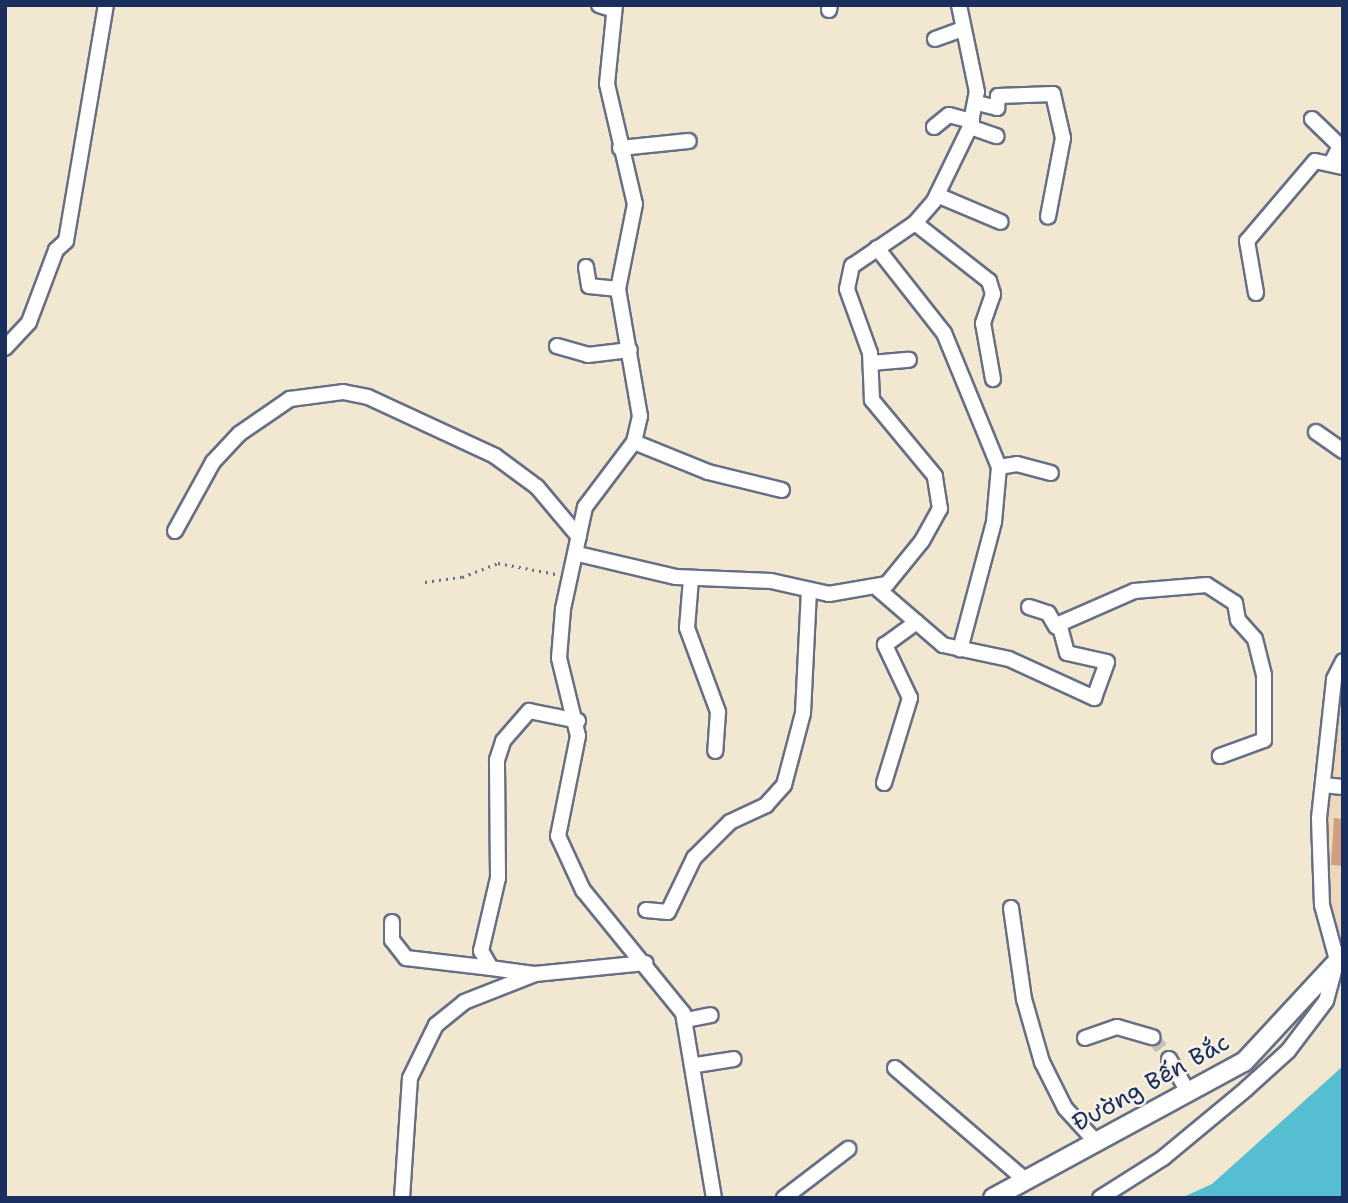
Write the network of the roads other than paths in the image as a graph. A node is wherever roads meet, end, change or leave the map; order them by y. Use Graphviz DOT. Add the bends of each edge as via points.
graph roads {
  1 [pos="106,5"];
  2 [pos="599,5"];
  3 [pos="959,5"];
  4 [pos="615,8"];
  5 [pos="962,29"];
  6 [pos="935,38"];
  7 [pos="976,103"];
  8 [pos="1312,119"];
  9 [pos="971,124"];
  10 [pos="934,127"];
  11 [pos="996,136"];
  12 [pos="689,141"];
  13 [pos="620,148"];
  14 [pos="1338,165"];
  15 [pos="937,195"];
  16 [pos="1048,217"];
  17 [pos="1001,222"];
  18 [pos="915,223"];
  19 [pos="877,247"];
  20 [pos="586,267"];
  21 [pos="618,289"];
  22 [pos="1256,293"];
  23 [pos="557,346"];
  24 [pos="5,348"];
  25 [pos="630,350"];
  26 [pos="909,360"];
  27 [pos="872,363"];
  28 [pos="993,379"];
  29 [pos="1316,432"];
  30 [pos="634,442"];
  31 [pos="1343,451"];
  32 [pos="999,467"];
  33 [pos="1051,473"];
  34 [pos="782,490"];
  35 [pos="175,531"];
  36 [pos="579,537"];
  37 [pos="578,554"];
  38 [pos="691,579"];
  39 [pos="878,589"];
  40 [pos="808,590"];
  41 [pos="1029,607"];
  42 [pos="917,622"];
  43 [pos="1056,627"];
  44 [pos="960,650"];
  45 [pos="1343,661"];
  46 [pos="578,721"];
  47 [pos="715,751"];
  48 [pos="1220,756"];
  49 [pos="884,783"];
  50 [pos="1323,785"];
  51 [pos="1343,787"];
  52 [pos="1011,908"];
  53 [pos="646,910"];
  54 [pos="392,922"];
  55 [pos="1340,958"];
  56 [pos="645,963"];
  57 [pos="491,968"];
  58 [pos="536,974"];
  59 [pos="711,1015"];
  60 [pos="686,1020"];
  61 [pos="1153,1037"];
  62 [pos="1085,1038"];
  63 [pos="734,1059"];
  64 [pos="1169,1059"];
  65 [pos="695,1065"];
  66 [pos="895,1068"];
  67 [pos="1188,1092"];
  68 [pos="1096,1142"];
  69 [pos="848,1149"];
  70 [pos="1025,1180"];
  71 [pos="402,1198"];
  72 [pos="714,1198"];
  73 [pos="784,1198"];
  74 [pos="993,1198"];
  75 [pos="1100,1198"];
  1 -- 24 [label="street" via="66,241 56,250 29,322"];
  2 -- 4 [label="street"];
  3 -- 5 [label="street"];
  4 -- 13 [label="street" via="607,84"];
  5 -- 6 [label="street"];
  5 -- 7 [label="street"];
  7 -- 9 [label="street"];
  7 -- 16 [label="street" via="997,108 998,96 1054,94 1063,138"];
  8 -- 14 [label="street" via="1340,146"];
  9 -- 10 [label="street" via="949,115"];
  9 -- 11 [label="street"];
  9 -- 15 [label="street"];
  12 -- 13 [label="street"];
  13 -- 21 [label="street" via="635,204"];
  14 -- 22 [label="street" via="1315,160 1247,241"];
  15 -- 17 [label="street"];
  15 -- 18 [label="street"];
  18 -- 19 [label="street"];
  18 -- 28 [label="street" via="989,281 993,294 983,323"];
  19 -- 27 [label="street" via="852,266 847,289"];
  19 -- 32 [label="street" via="944,334"];
  20 -- 21 [label="street" via="589,286"];
  21 -- 25 [label="street"];
  23 -- 25 [label="street" via="588,355"];
  25 -- 30 [label="street" via="640,400"];
  26 -- 27 [label="street"];
  27 -- 39 [label="street" via="872,400 929,467 939,491 935,522 907,563"];
  29 -- 31 [label="street"];
  30 -- 34 [label="street" via="685,465"];
  30 -- 36 [label="street" via="584,507"];
  32 -- 33 [label="street" via="1017,464"];
  32 -- 44 [label="street" via="994,522"];
  35 -- 36 [label="street" via="213,462 239,434 290,399 343,392 375,400 495,456 537,486"];
  36 -- 37 [label="street"];
  37 -- 38 [label="street"];
  37 -- 46 [label="street" via="557,641"];
  38 -- 40 [label="street" via="762,580"];
  38 -- 47 [label="street" via="687,628 718,712"];
  39 -- 40 [label="street"];
  39 -- 42 [label="street"];
  40 -- 53 [label="street" via="803,713 784,785 766,805 730,822 694,858 668,912"];
  41 -- 43 [label="street" via="1048,612"];
  42 -- 44 [label="street" via="943,645"];
  42 -- 49 [label="street" via="885,645 910,698"];
  43 -- 44 [label="street" via="1067,653 1107,662 1094,698 1009,659"];
  43 -- 48 [label="street" via="1134,591 1207,585 1230,598 1258,651 1264,740"];
  45 -- 50 [label="street" via="1334,679"];
  46 -- 56 [label="street" via="558,836 583,890"];
  46 -- 57 [label="street" via="529,711 496,761 498,878 481,951"];
  50 -- 51 [label="street"];
  50 -- 55 [label="street" via="1322,905"];
  52 -- 68 [label="street" via="1024,999 1042,1062 1065,1108"];
  54 -- 57 [label="street" via="392,940 406,958"];
  55 -- 67 [label="main road, Đường Bến Bắc" via="1244,1062"];
  55 -- 75 [label="street" via="1326,1001 1288,1051 1163,1158"];
  56 -- 58 [label="street"];
  56 -- 60 [label="street"];
  57 -- 58 [label="street"];
  58 -- 71 [label="street" via="464,1002 436,1025 422,1048 405,1104"];
  59 -- 60 [label="street"];
  60 -- 65 [label="street"];
  61 -- 62 [label="street" via="1117,1027"];
  63 -- 65 [label="street"];
  64 -- 67 [label="street"];
  65 -- 72 [label="street"];
  66 -- 70 [label="street"];
  67 -- 68 [label="main road, Đường Bến Bắc"];
  68 -- 70 [label="main road, Đường Bến Bắc"];
  69 -- 73 [label="street"];
  70 -- 74 [label="main road, Đường Bến Bắc"];
}
